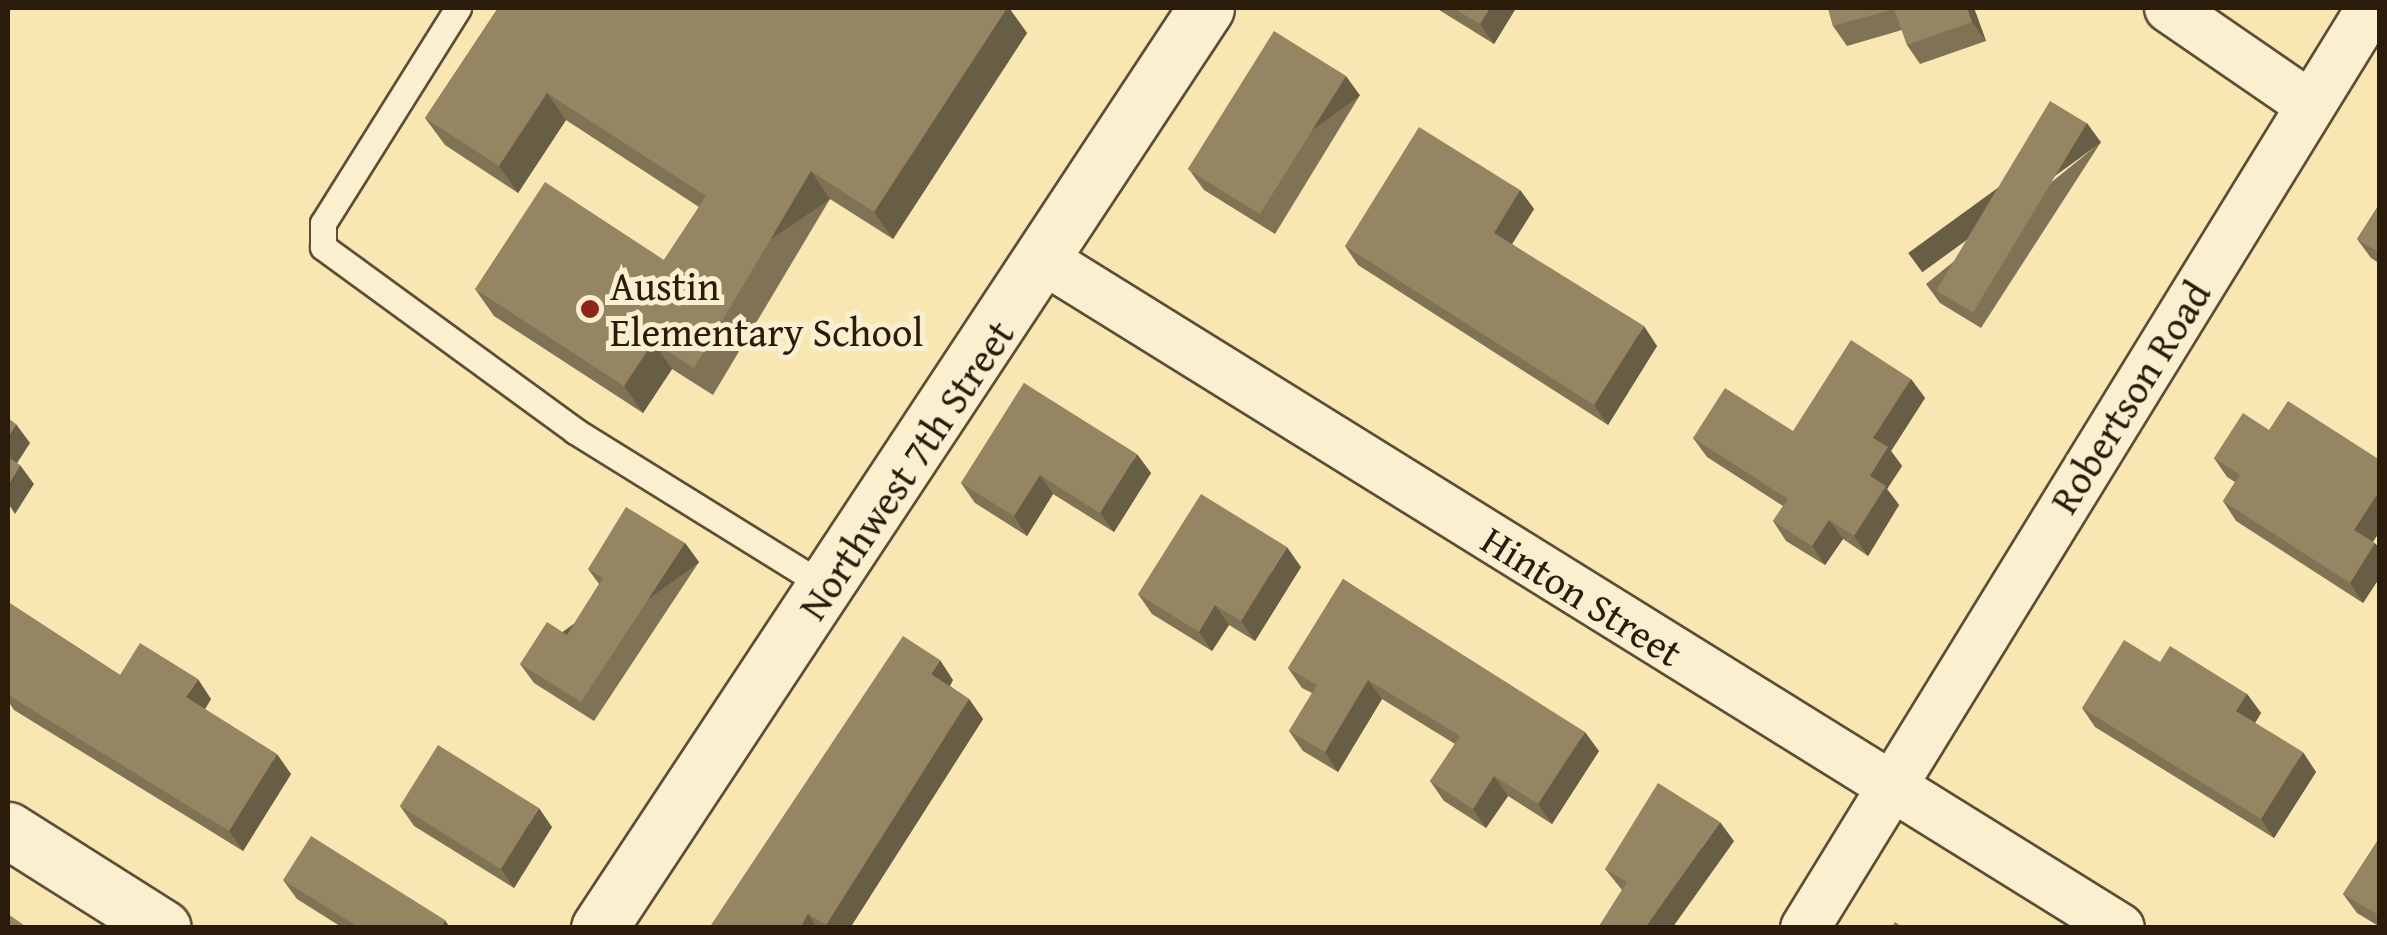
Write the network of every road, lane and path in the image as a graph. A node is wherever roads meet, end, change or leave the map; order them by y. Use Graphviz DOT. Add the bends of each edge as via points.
graph roads {
  1 [pos="458,8"];
  2 [pos="1206,8"];
  3 [pos="2169,8"];
  4 [pos="2371,8"];
  5 [pos="2310,105"];
  6 [pos="1046,261"];
  7 [pos="827,587"];
  8 [pos="1889,788"];
  9 [pos="8,830"];
  10 [pos="163,928"];
  11 [pos="598,928"];
  12 [pos="1805,928"];
  13 [pos="2120,928"];
  1 -- 7 [label="lane" via="323,223 324,246 575,431"];
  2 -- 6 [label="street, Northwest 7th Street"];
  3 -- 5 [label="street"];
  4 -- 5 [label="street, Robertson Road"];
  5 -- 8 [label="street, Robertson Road"];
  6 -- 7 [label="street, Northwest 7th Street"];
  6 -- 8 [label="street, Hinton Street"];
  7 -- 11 [label="street, Northwest 7th Street"];
  8 -- 12 [label="street, Robertson Road"];
  8 -- 13 [label="street, Hinton Street"];
  9 -- 10 [label="street"];
}
